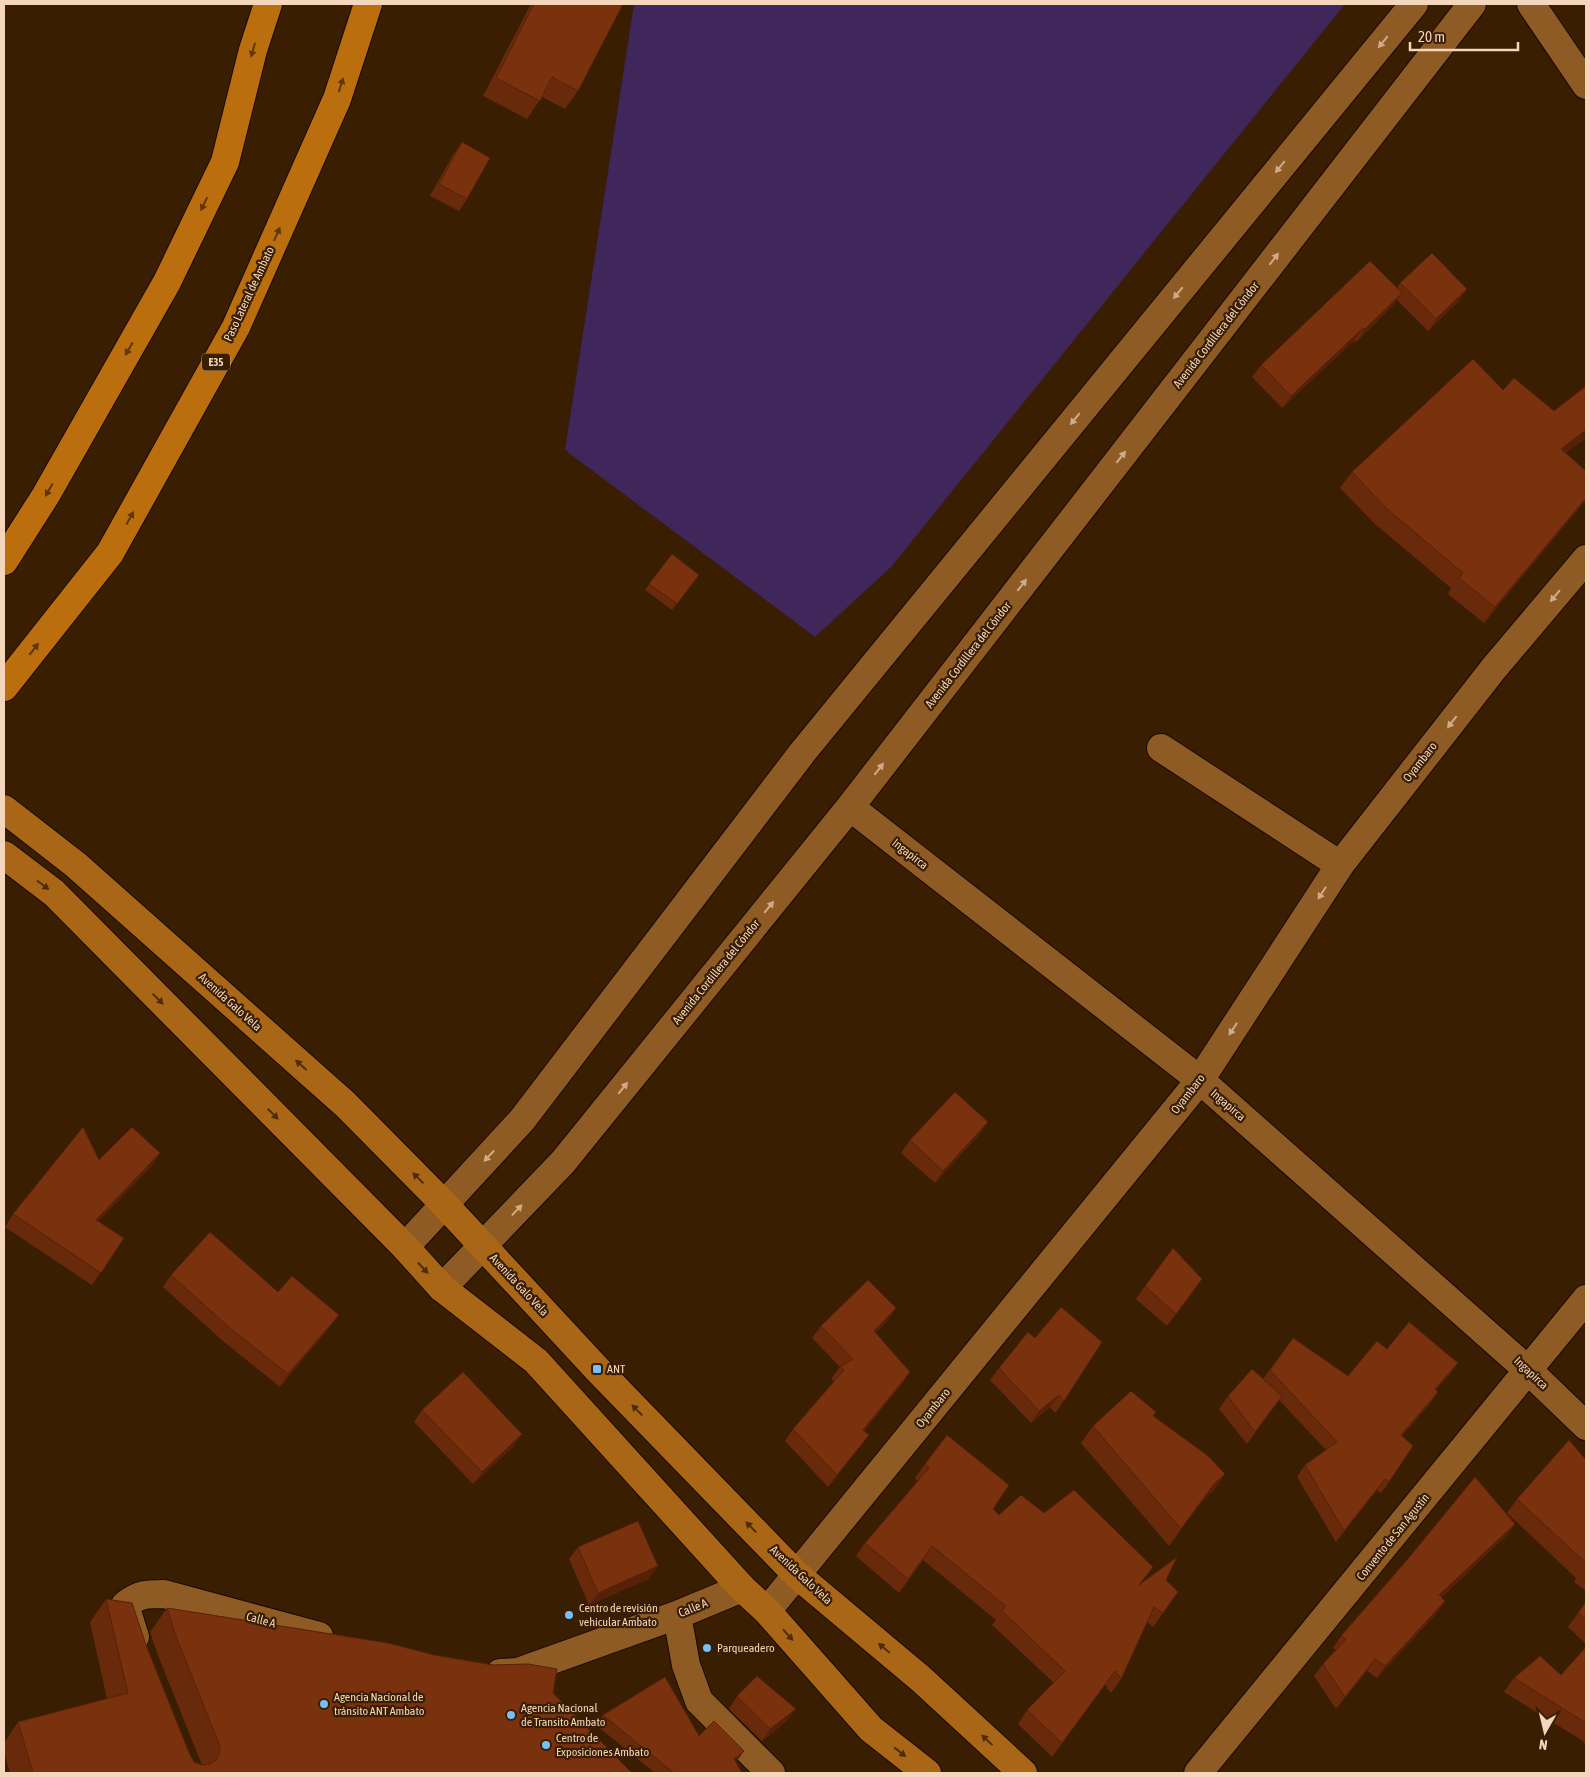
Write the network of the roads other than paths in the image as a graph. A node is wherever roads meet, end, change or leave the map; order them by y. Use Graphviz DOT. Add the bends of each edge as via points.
graph roads {
  1 [pos="268,4"];
  2 [pos="368,4"];
  3 [pos="1414,4"];
  4 [pos="1472,4"];
  5 [pos="1531,4"];
  6 [pos="1586,85"];
  7 [pos="1586,559"];
  8 [pos="4,561"];
  9 [pos="4,687"];
  10 [pos="1161,748"];
  11 [pos="850,807"];
  12 [pos="4,809"];
  13 [pos="4,855"];
  14 [pos="1340,865"];
  15 [pos="1200,1080"];
  16 [pos="444,1204"];
  17 [pos="483,1245"];
  18 [pos="404,1248"];
  19 [pos="442,1288"];
  20 [pos="1586,1299"];
  21 [pos="1529,1371"];
  22 [pos="1586,1426"];
  23 [pos="797,1575"];
  24 [pos="742,1588"];
  25 [pos="767,1611"];
  26 [pos="678,1615"];
  27 [pos="344,1643"];
  28 [pos="144,1663"];
  29 [pos="479,1674"];
  30 [pos="772,1773"];
  31 [pos="927,1773"];
  32 [pos="1023,1773"];
  33 [pos="1198,1773"];
  1 -- 8 [label="highway, one-way" via="252,50 225,162 167,282 46,495"];
  9 -- 2 [label="highway, Paso Lateral de Ambato / E35, one-way" via="110,553 236,327 337,99"];
  3 -- 16 [label="street, one-way" via="802,753 522,1120"];
  11 -- 4 [label="street, Avenida Cordillera del Cóndor, one-way"];
  5 -- 6 [label="street"];
  7 -- 14 [label="street, Oyambaro, one-way" via="1494,668"];
  10 -- 14 [label="street"];
  11 -- 15 [label="street, Ingapirca"];
  17 -- 11 [label="street, Avenida Cordillera del Cóndor, one-way" via="563,1162"];
  16 -- 12 [label="main road, Avenida Galo Vela, one-way" via="345,1104 76,865"];
  13 -- 18 [label="main road, one-way" via="54,893"];
  14 -- 15 [label="street, Oyambaro, one-way"];
  15 -- 21 [label="street, Ingapirca"];
  15 -- 23 [label="street, Oyambaro"];
  16 -- 17 [label="main road, Avenida Galo Vela"];
  16 -- 18 [label="street"];
  17 -- 19 [label="street, Avenida Cordillera del Cóndor"];
  23 -- 17 [label="main road, Avenida Galo Vela, one-way" via="597,1369"];
  18 -- 19 [label="main road, one-way"];
  19 -- 24 [label="main road" via="536,1361"];
  20 -- 21 [label="street, Convento de San Agustín"];
  21 -- 22 [label="street, Ingapirca"];
  21 -- 33 [label="street, Convento de San Agustín"];
  23 -- 25 [label="street, Oyambaro"];
  32 -- 23 [label="main road, Avenida Galo Vela, one-way" via="921,1679"];
  24 -- 25 [label="main road"];
  24 -- 26 [label="street, Calle A"];
  25 -- 31 [label="main road, one-way" via="871,1728"];
  26 -- 29 [label="street, Calle A" via="518,1672"];
  26 -- 30 [label="street" via="686,1665 699,1701"];
  27 -- 28 [label="street, Calle A" via="164,1594 149,1594 136,1596 125,1605"];
}
